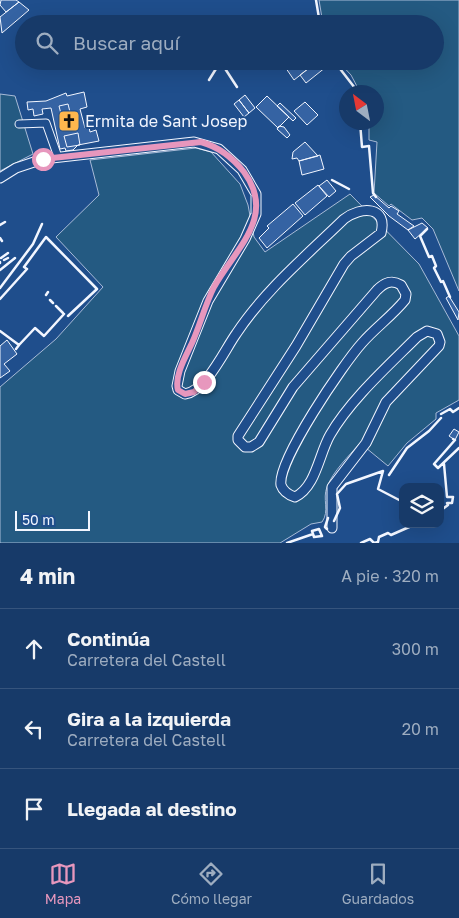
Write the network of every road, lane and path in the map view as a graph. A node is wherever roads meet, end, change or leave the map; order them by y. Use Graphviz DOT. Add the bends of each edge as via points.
graph roads {
  1 [pos="19,124"];
  2 [pos="58,157"];
  3 [pos="0,178"];
  4 [pos="332,528"];
  1 -- 2 [label="street" via="46,123"];
  2 -- 3 [label="street" via="30,162"];
  2 -- 4 [label="street" via="201,142 219,149 236,163 254,188 258,204 253,223 215,286 180,371 177,386 185,394 194,392 204,382 262,299 344,219 354,211 367,209 380,220 381,234 344,264 238,436 245,447 255,446 298,381 376,290 387,282 401,284 405,300 360,345 321,398 281,481 290,496 295,497 304,491 331,433 347,412 417,337 427,332 437,334 439,346 386,402 366,443 332,487"];
}
